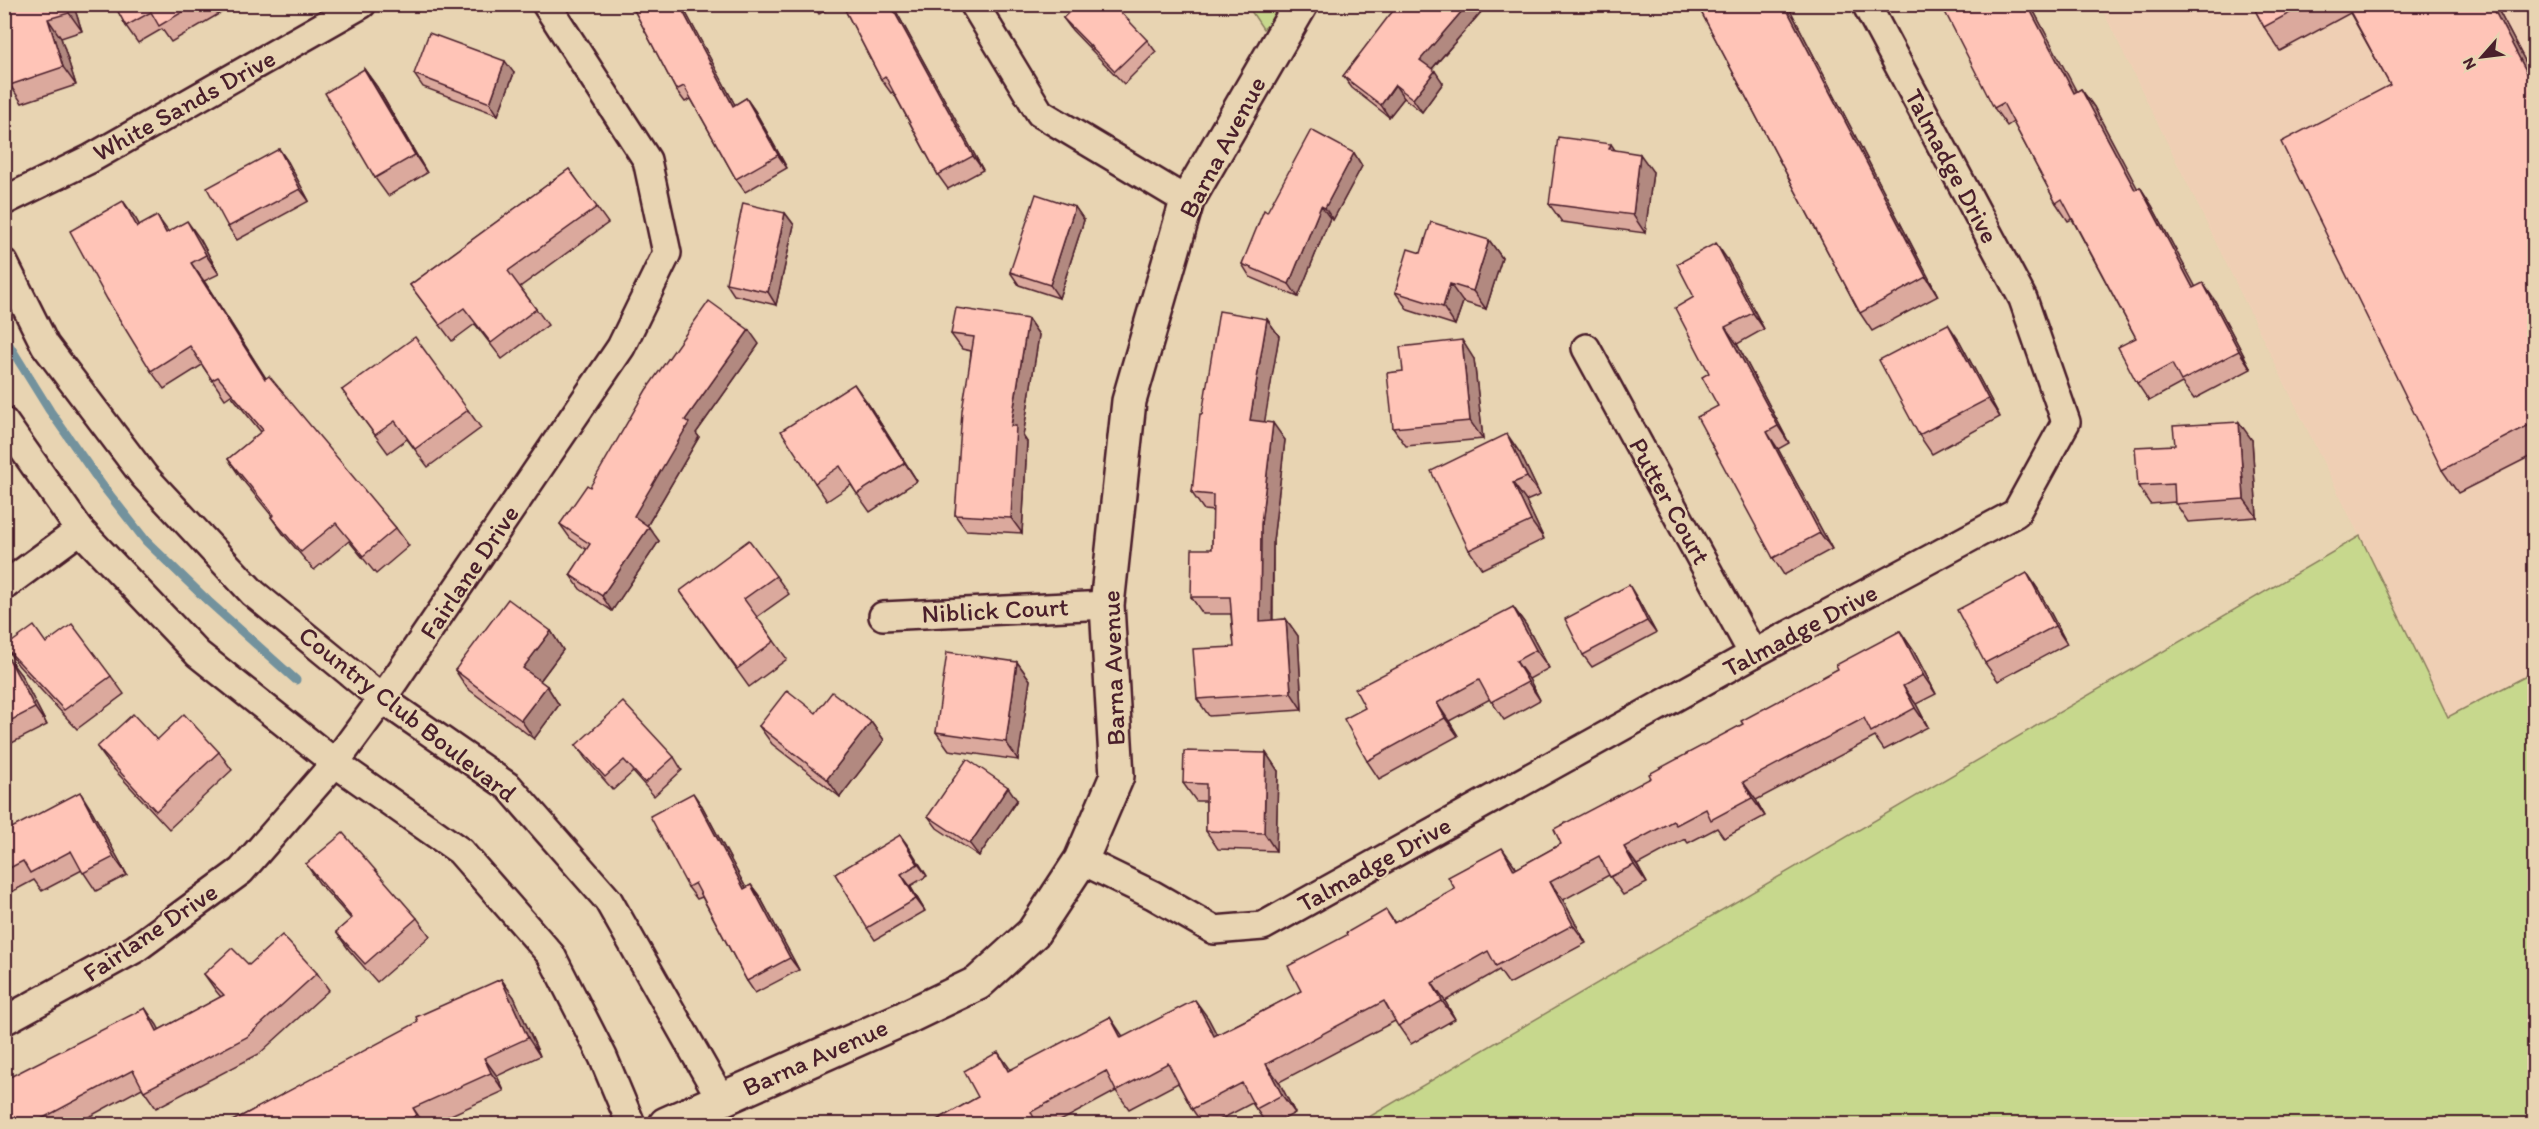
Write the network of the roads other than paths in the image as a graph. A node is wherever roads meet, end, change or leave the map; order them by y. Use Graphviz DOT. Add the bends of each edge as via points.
graph roads {
  1 [pos="362,4"];
  2 [pos="546,4"];
  3 [pos="974,4"];
  4 [pos="1301,4"];
  5 [pos="1866,4"];
  6 [pos="4,201"];
  7 [pos="1187,201"];
  8 [pos="4,263"];
  9 [pos="1586,348"];
  10 [pos="4,422"];
  11 [pos="80,530"];
  12 [pos="4,586"];
  13 [pos="1107,604"];
  14 [pos="883,616"];
  15 [pos="1754,654"];
  16 [pos="382,699"];
  17 [pos="335,763"];
  18 [pos="1081,860"];
  19 [pos="4,1021"];
  20 [pos="722,1099"];
  21 [pos="682,1121"];
  22 [pos="631,1125"];
  1 -- 6 [label="street, White Sands Drive" via="90,159"];
  2 -- 16 [label="street, Fairlane Drive" via="647,160 668,253 621,346"];
  3 -- 7 [label="street" via="1040,113"];
  4 -- 7 [label="street, Barna Avenue"];
  5 -- 15 [label="street, Talmadge Drive" via="2023,299 2066,422 2016,513"];
  7 -- 13 [label="street, Barna Avenue" via="1129,401"];
  8 -- 16 [label="street, Country Club Boulevard" via="45,345 144,476 253,593"];
  9 -- 15 [label="street, Putter Court"];
  10 -- 11 [label="street"];
  11 -- 12 [label="street"];
  11 -- 17 [label="street" via="198,654"];
  13 -- 14 [label="street, Niblick Court"];
  13 -- 18 [label="street, Barna Avenue" via="1117,776"];
  15 -- 18 [label="street, Talmadge Drive" via="1263,926 1214,930 1154,895"];
  16 -- 17 [label="street, Fairlane Drive"];
  16 -- 20 [label="street, Country Club Boulevard" via="509,787 608,900"];
  17 -- 19 [label="street, Fairlane Drive" via="241,871 135,949"];
  17 -- 22 [label="street" via="460,851 551,955 603,1056"];
  18 -- 20 [label="street, Barna Avenue" via="1033,933 978,982"];
  20 -- 21 [label="street, Barna Avenue"];
}
